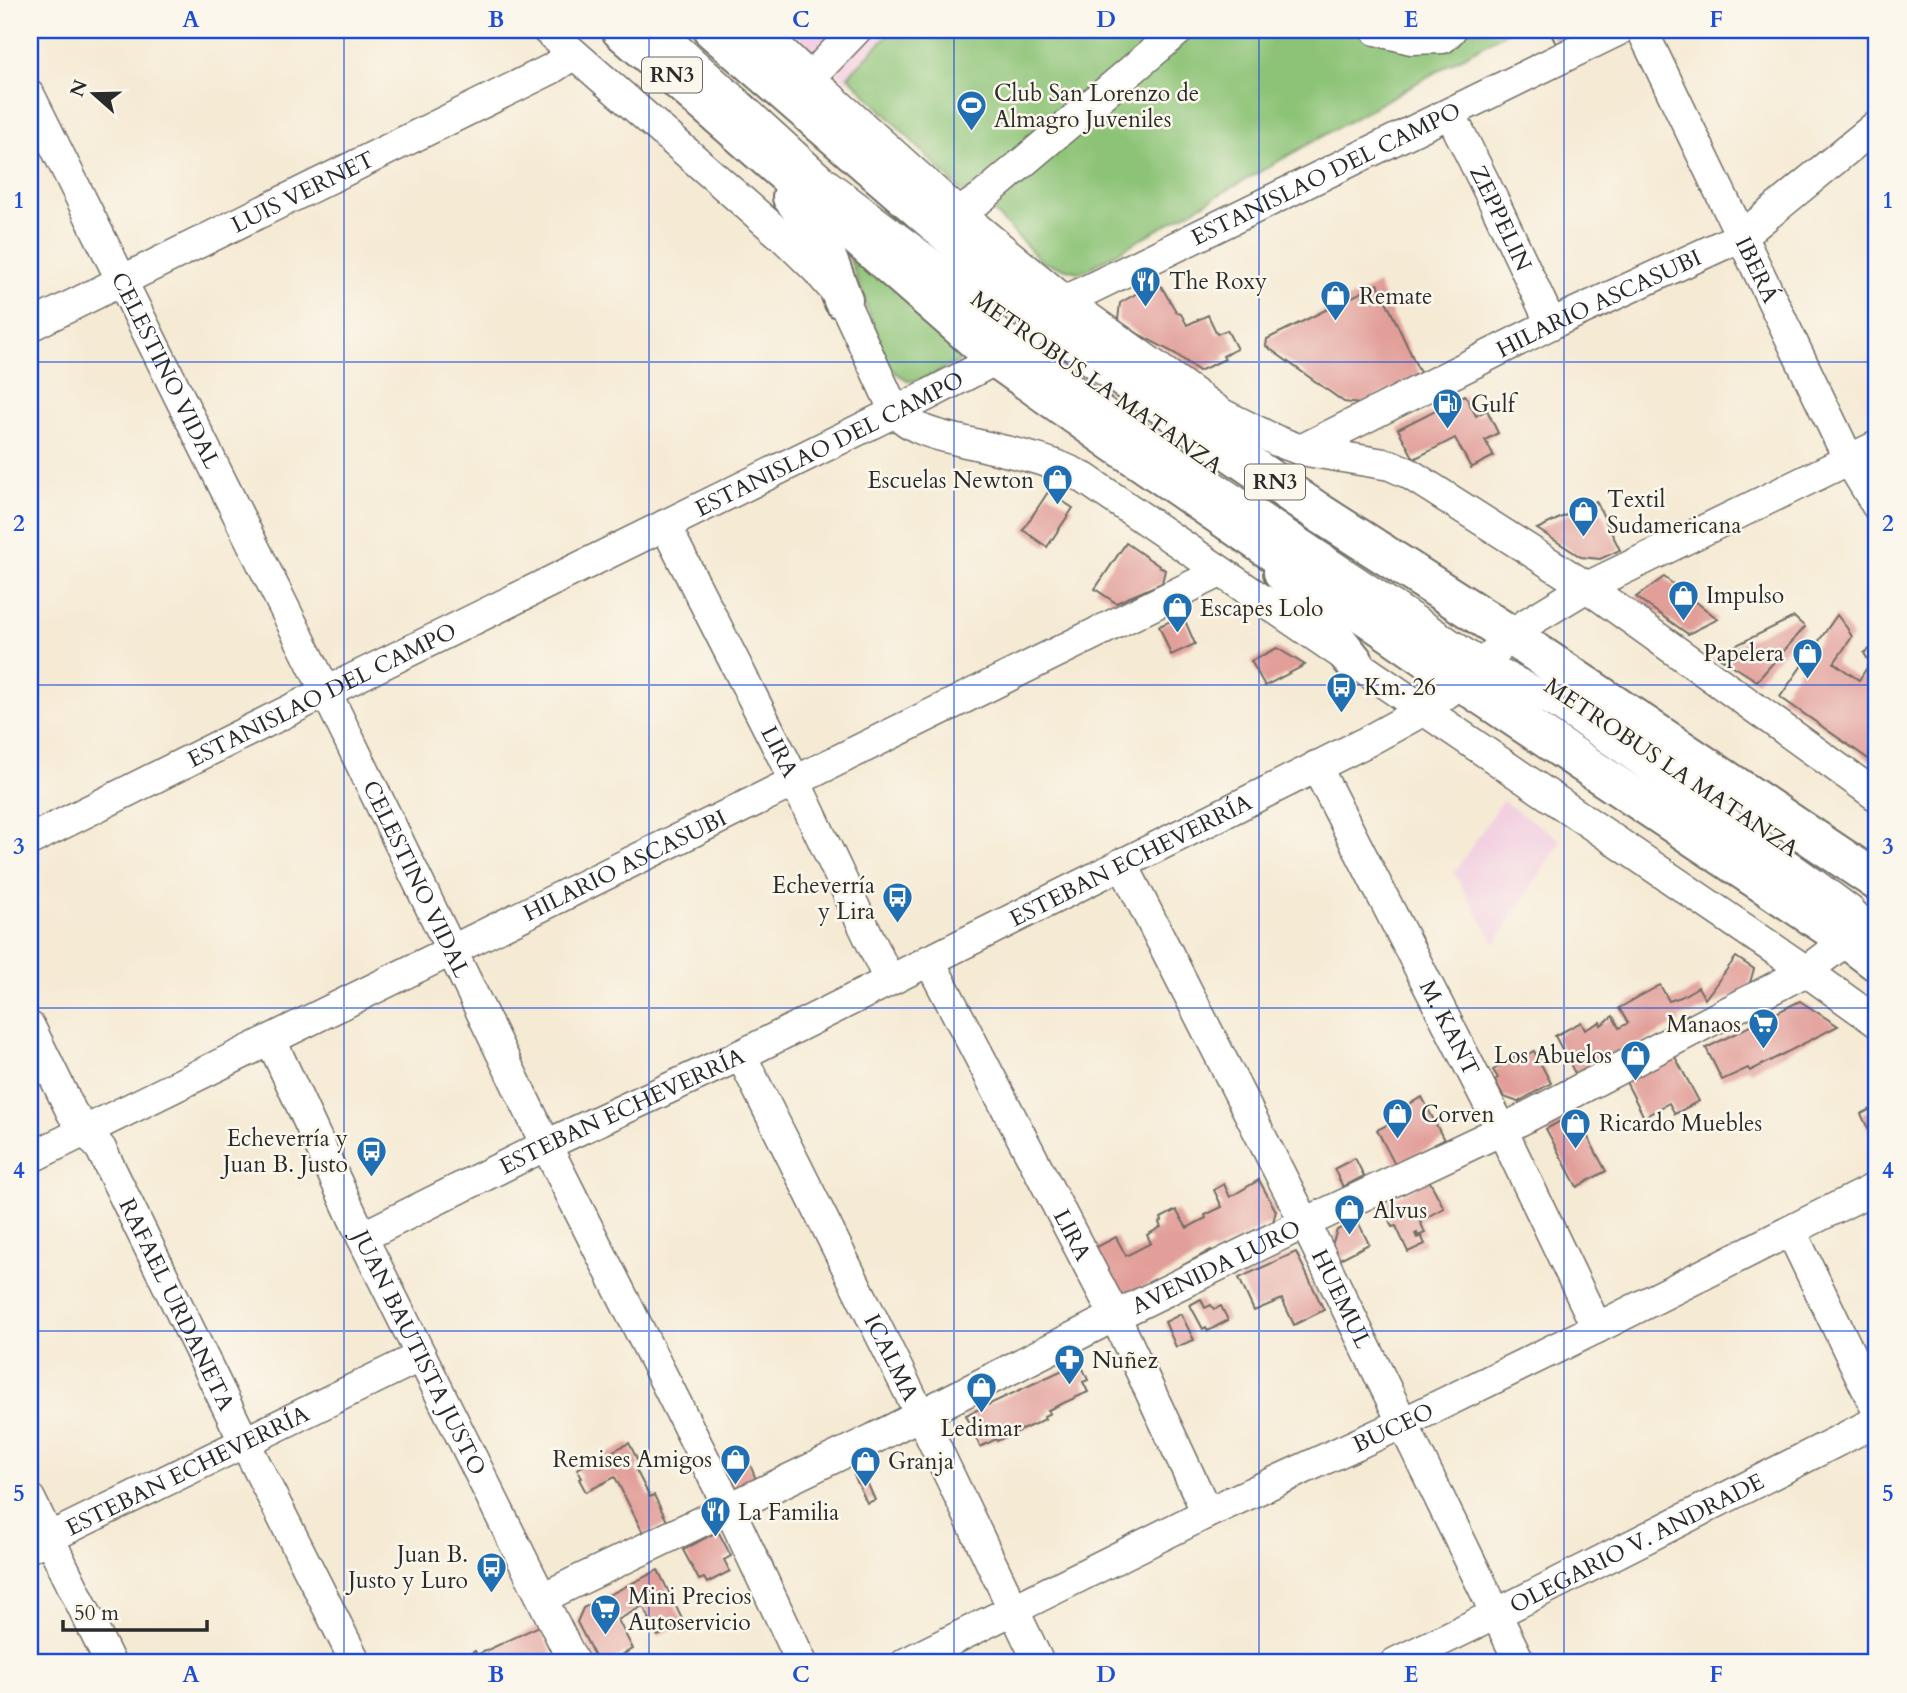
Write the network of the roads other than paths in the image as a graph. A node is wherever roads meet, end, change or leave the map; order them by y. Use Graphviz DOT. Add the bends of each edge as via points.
graph roads {
  1 [pos="547,30"];
  2 [pos="621,30"];
  3 [pos="640,30"];
  4 [pos="657,30"];
  5 [pos="713,30"];
  6 [pos="760,30"];
  7 [pos="856,30"];
  8 [pos="1178,30"];
  9 [pos="1376,30"];
  10 [pos="1451,30"];
  11 [pos="1619,30"];
  12 [pos="1642,30"];
  13 [pos="573,54"];
  14 [pos="810,78"];
  15 [pos="30,96"];
  16 [pos="1450,113"];
  17 [pos="723,120"];
  18 [pos="1877,125"];
  19 [pos="959,213"];
  20 [pos="1742,236"];
  21 [pos="121,279"];
  22 [pos="843,300"];
  23 [pos="1551,324"];
  24 [pos="30,326"];
  25 [pos="1031,332"];
  26 [pos="895,412"];
  27 [pos="1222,414"];
  28 [pos="1877,446"];
  29 [pos="1301,450"];
  30 [pos="1849,460"];
  31 [pos="1877,506"];
  32 [pos="1321,514"];
  33 [pos="665,525"];
  34 [pos="1261,543"];
  35 [pos="1220,572"];
  36 [pos="1587,587"];
  37 [pos="1486,659"];
  38 [pos="1354,662"];
  39 [pos="326,692"];
  40 [pos="1424,710"];
  41 [pos="1316,766"];
  42 [pos="795,782"];
  43 [pos="1877,796"];
  44 [pos="30,840"];
  45 [pos="1122,863"];
  46 [pos="1877,881"];
  47 [pos="1870,932"];
  48 [pos="452,950"];
  49 [pos="929,960"];
  50 [pos="1806,971"];
  51 [pos="888,980"];
  52 [pos="1877,1022"];
  53 [pos="30,1027"];
  54 [pos="271,1040"];
  55 [pos="741,1055"];
  56 [pos="85,1130"];
  57 [pos="1502,1130"];
  58 [pos="546,1145"];
  59 [pos="30,1158"];
  60 [pos="1877,1187"];
  61 [pos="1305,1223"];
  62 [pos="1791,1231"];
  63 [pos="362,1237"];
  64 [pos="1115,1316"];
  65 [pos="1597,1328"];
  66 [pos="421,1356"];
  67 [pos="1877,1410"];
  68 [pos="920,1414"];
  69 [pos="1877,1421"];
  70 [pos="1403,1423"];
  71 [pos="244,1441"];
  72 [pos="30,1499"];
  73 [pos="729,1508"];
  74 [pos="1208,1514"];
  75 [pos="40,1543"];
  76 [pos="542,1598"];
  77 [pos="1013,1611"];
  78 [pos="1496,1614"];
  79 [pos="110,1663"];
  80 [pos="356,1663"];
  81 [pos="575,1663"];
  82 [pos="802,1663"];
  83 [pos="906,1663"];
  84 [pos="1039,1663"];
  85 [pos="1395,1663"];
  86 [pos="1520,1663"];
  1 -- 13 [label="street"];
  2 -- 17 [label="highway, RN3"];
  3 -- 25 [label="street, METROBUS LA MATANZA" via="963,305"];
  4 -- 25 [label="street, METROBUS LA MATANZA" via="821,180 987,307"];
  5 -- 25 [label="highway, RN3"];
  6 -- 14 [label="street"];
  7 -- 14 [label="street"];
  8 -- 19 [label="street"];
  9 -- 10 [label="street" via="1411,39 1443,38"];
  11 -- 16 [label="street, ESTANISLAO DEL CAMPO"];
  12 -- 20 [label="street, IBERÁ"];
  13 -- 21 [label="street, LUIS VERNET" via="551,69"];
  13 -- 22 [label="street" via="782,236"];
  14 -- 19 [label="street"];
  15 -- 21 [label="street, CELESTINO VIDAL"];
  16 -- 23 [label="street, ZEPPELIN"];
  16 -- 25 [label="street, ESTANISLAO DEL CAMPO"];
  17 -- 22 [label="highway" via="802,209 821,241"];
  17 -- 25 [label="highway, RN3"];
  18 -- 20 [label="street, HILARIO ASCASUBI"];
  19 -- 25 [label="street"];
  20 -- 23 [label="street, HILARIO ASCASUBI"];
  20 -- 30 [label="street, IBERÁ"];
  21 -- 24 [label="street, LUIS VERNET"];
  21 -- 39 [label="street, CELESTINO VIDAL"];
  22 -- 26 [label="street"];
  23 -- 29 [label="street, HILARIO ASCASUBI"];
  25 -- 26 [label="street, ESTANISLAO DEL CAMPO"];
  25 -- 27 [label="street"];
  25 -- 32 [label="highway, RN3" via="1097,360"];
  25 -- 34 [label="highway, RN3" via="1056,400"];
  25 -- 37 [label="street, METROBUS LA MATANZA" via="1118,423"];
  26 -- 33 [label="street, ESTANISLAO DEL CAMPO"];
  26 -- 35 [label="street" via="916,428 1066,468"];
  27 -- 29 [label="street"];
  27 -- 32 [label="highway"];
  28 -- 30 [label="street, ESTEBAN ECHEVERRÍA"];
  29 -- 36 [label="street" via="1408,473"];
  30 -- 31 [label="street, IBERÁ"];
  30 -- 36 [label="street, ESTEBAN ECHEVERRÍA"];
  32 -- 37 [label="highway, RN3"];
  33 -- 39 [label="street, ESTANISLAO DEL CAMPO"];
  33 -- 42 [label="street, LIRA"];
  34 -- 37 [label="highway, RN3"];
  34 -- 38 [label="highway"];
  35 -- 38 [label="street"];
  35 -- 42 [label="street, HILARIO ASCASUBI"];
  36 -- 37 [label="street, ESTEBAN ECHEVERRÍA" via="1526,624"];
  36 -- 43 [label="street"];
  37 -- 40 [label="street, ESTEBAN ECHEVERRÍA"];
  37 -- 46 [label="highway, RN3"];
  37 -- 47 [label="highway, RN3"];
  37 -- 47 [label="street, METROBUS LA MATANZA" via="1563,688"];
  38 -- 40 [label="street"];
  39 -- 44 [label="street, ESTANISLAO DEL CAMPO"];
  39 -- 48 [label="street, CELESTINO VIDAL"];
  40 -- 41 [label="street, ESTEBAN ECHEVERRÍA"];
  40 -- 50 [label="street"];
  41 -- 45 [label="street, ESTEBAN ECHEVERRÍA"];
  41 -- 57 [label="street, M. KANT"];
  42 -- 48 [label="street, HILARIO ASCASUBI"];
  42 -- 51 [label="street, LIRA"];
  45 -- 49 [label="street, ESTEBAN ECHEVERRÍA"];
  45 -- 61 [label="street, HUEMUL"];
  47 -- 50 [label="street, AVENIDA LURO"];
  48 -- 54 [label="street, HILARIO ASCASUBI"];
  48 -- 58 [label="street, CELESTINO VIDAL"];
  49 -- 51 [label="street, ESTEBAN ECHEVERRÍA"];
  49 -- 64 [label="street, LIRA"];
  50 -- 52 [label="street"];
  50 -- 57 [label="street, AVENIDA LURO"];
  51 -- 55 [label="street, ESTEBAN ECHEVERRÍA"];
  53 -- 56 [label="street, RAFAEL URDANETA"];
  54 -- 56 [label="street, HILARIO ASCASUBI"];
  54 -- 63 [label="street, JUAN BAUTISTA JUSTO"];
  55 -- 58 [label="street, ESTEBAN ECHEVERRÍA"];
  55 -- 68 [label="street, ICALMA"];
  56 -- 59 [label="street, HILARIO ASCASUBI"];
  56 -- 71 [label="street, RAFAEL URDANETA" via="102,1149"];
  57 -- 61 [label="street, AVENIDA LURO"];
  57 -- 65 [label="street, M. KANT"];
  58 -- 63 [label="street, ESTEBAN ECHEVERRÍA"];
  58 -- 73 [label="street, CELESTINO VIDAL"];
  60 -- 62 [label="street, BUCEO"];
  61 -- 64 [label="street, AVENIDA LURO"];
  61 -- 70 [label="street, HUEMUL"];
  62 -- 65 [label="street, BUCEO"];
  62 -- 67 [label="street"];
  63 -- 66 [label="street, JUAN BAUTISTA JUSTO"];
  64 -- 68 [label="street, AVENIDA LURO"];
  64 -- 74 [label="street, LIRA"];
  65 -- 70 [label="street, BUCEO"];
  66 -- 71 [label="street, ESTEBAN ECHEVERRÍA"];
  66 -- 76 [label="street, JUAN BAUTISTA JUSTO"];
  68 -- 73 [label="street, AVENIDA LURO"];
  68 -- 77 [label="street, ICALMA"];
  69 -- 78 [label="street, OLEGARIO V. ANDRADE"];
  70 -- 74 [label="street, BUCEO"];
  70 -- 78 [label="street, HUEMUL"];
  71 -- 75 [label="street, ESTEBAN ECHEVERRÍA"];
  71 -- 80 [label="street, RAFAEL URDANETA"];
  72 -- 75 [label="street"];
  73 -- 76 [label="street, AVENIDA LURO"];
  73 -- 82 [label="street, CELESTINO VIDAL"];
  74 -- 77 [label="street, BUCEO"];
  75 -- 79 [label="street"];
  76 -- 81 [label="street, JUAN BAUTISTA JUSTO"];
  77 -- 83 [label="street, BUCEO"];
  77 -- 84 [label="street, ICALMA"];
  78 -- 85 [label="street, OLEGARIO V. ANDRADE"];
  78 -- 86 [label="street, HUEMUL"];
}
